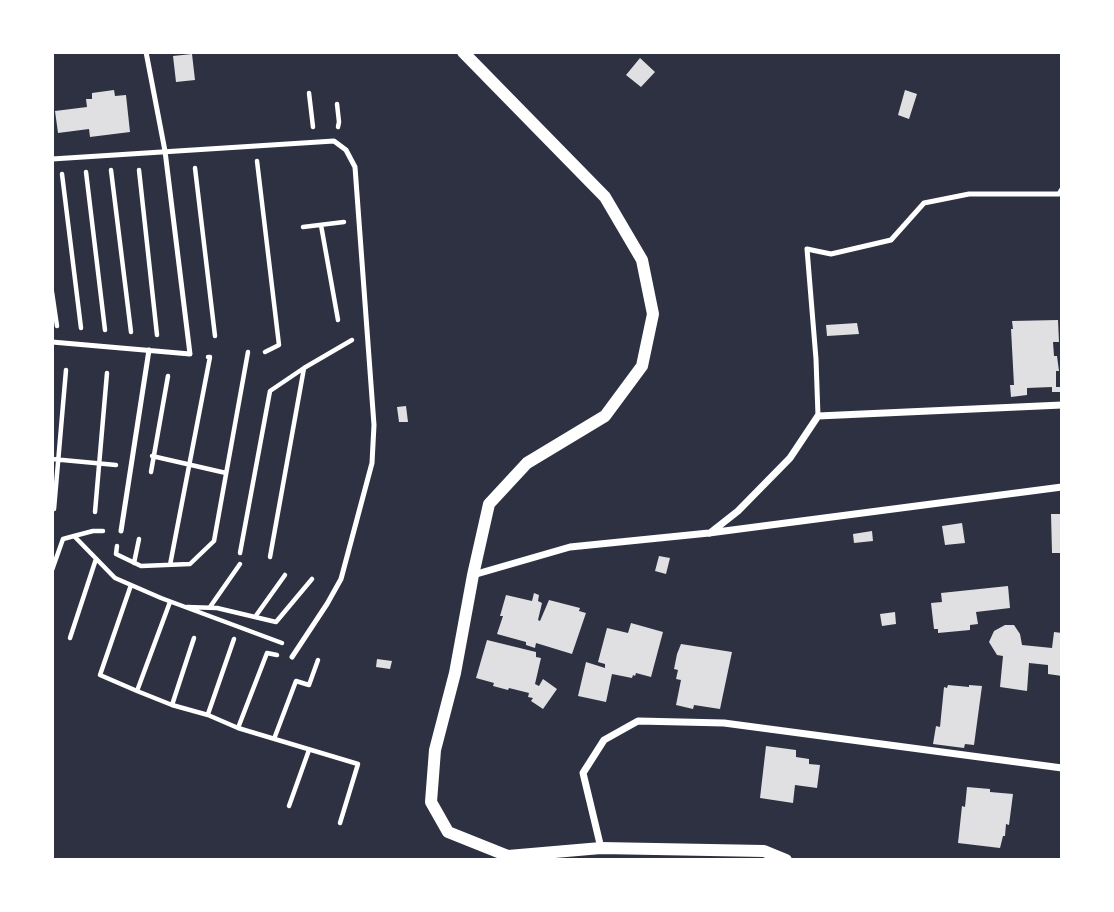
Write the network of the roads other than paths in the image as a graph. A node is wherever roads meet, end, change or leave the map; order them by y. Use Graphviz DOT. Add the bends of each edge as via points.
graph roads {
  1 [pos="146,52"];
  2 [pos="463,52"];
  3 [pos="166,152"];
  4 [pos="56,159"];
  5 [pos="1062,189"];
  6 [pos="52,342"];
  7 [pos="149,350"];
  8 [pos="1062,405"];
  9 [pos="818,416"];
  10 [pos="1062,487"];
  11 [pos="121,531"];
  12 [pos="709,533"];
  13 [pos="473,575"];
  14 [pos="292,657"];
  15 [pos="1062,768"];
  16 [pos="601,848"];
  17 [pos="786,859"];
  1 -- 3 [label="lane"];
  2 -- 13 [label="street" via="605,197 642,260 653,314 642,366 605,416 527,463 489,504"];
  3 -- 4 [label="lane"];
  3 -- 7 [label="lane" via="190,354"];
  3 -- 14 [label="lane" via="334,141 355,167 372,463 341,579"];
  5 -- 9 [label="lane" via="1059,194 969,194 924,203 891,240 831,254 807,249"];
  6 -- 7 [label="lane"];
  7 -- 11 [label="lane"];
  8 -- 9 [label="street"];
  9 -- 12 [label="street" via="790,458 738,511"];
  10 -- 12 [label="street"];
  12 -- 13 [label="street" via="570,547"];
  13 -- 16 [label="street" via="435,750 430,802 448,832 508,856"];
  15 -- 16 [label="street" via="724,723 638,722 604,740 583,773"];
  16 -- 17 [label="street" via="764,851"];
}
